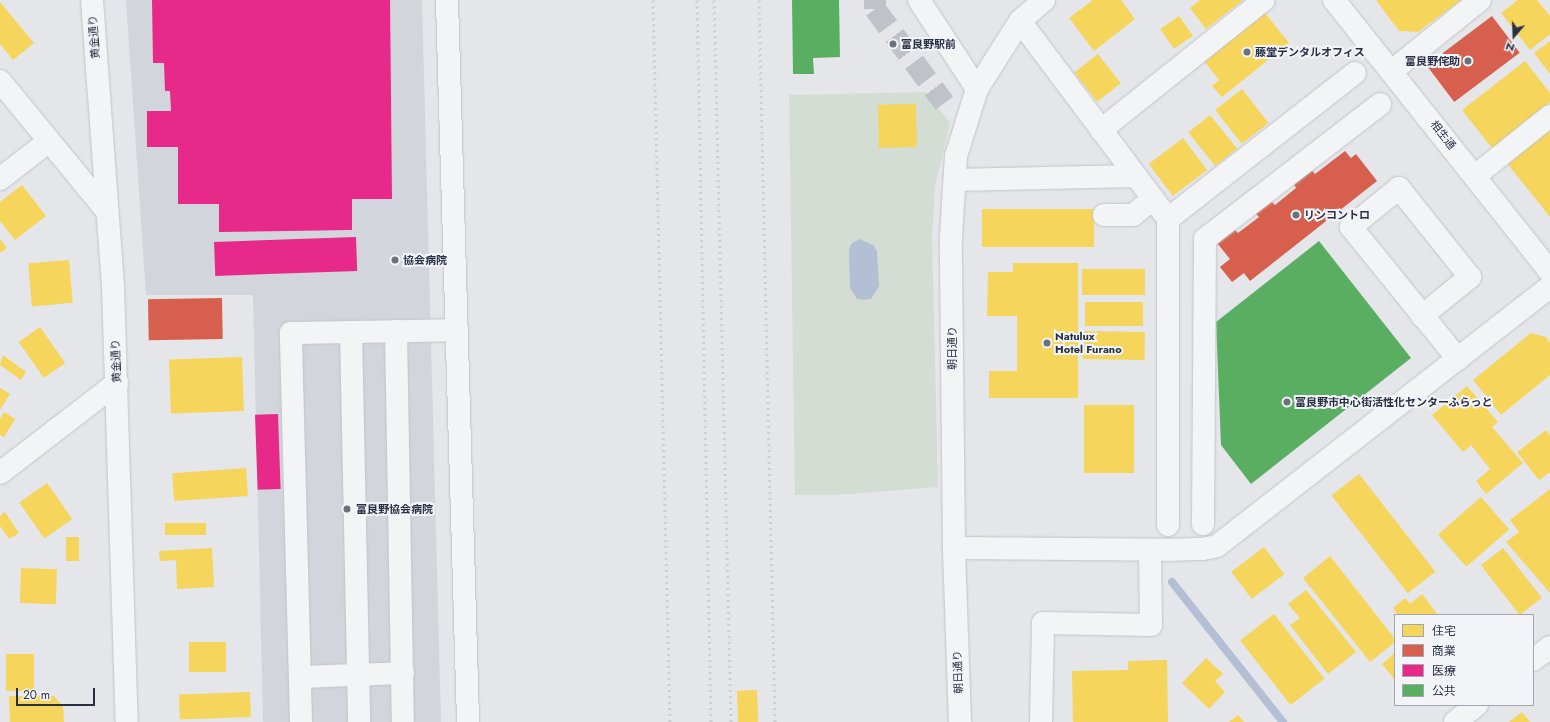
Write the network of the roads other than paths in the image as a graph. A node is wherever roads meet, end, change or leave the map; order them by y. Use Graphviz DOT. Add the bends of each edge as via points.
graph roads {
  1 [pos="92,0"];
  2 [pos="447,0"];
  3 [pos="919,0"];
  4 [pos="1044,0"];
  5 [pos="1264,0"];
  6 [pos="1334,0"];
  7 [pos="1480,0"];
  8 [pos="1020,22"];
  9 [pos="1392,71"];
  10 [pos="1355,73"];
  11 [pos="0,81"];
  12 [pos="977,89"];
  13 [pos="1380,104"];
  14 [pos="1550,116"];
  15 [pos="1101,130"];
  16 [pos="49,141"];
  17 [pos="1136,176"];
  18 [pos="1475,176"];
  19 [pos="0,179"];
  20 [pos="955,180"];
  21 [pos="1153,199"];
  22 [pos="106,210"];
  23 [pos="1104,215"];
  24 [pos="1168,220"];
  25 [pos="1550,272"];
  26 [pos="1550,287"];
  27 [pos="1422,316"];
  28 [pos="457,330"];
  29 [pos="396,331"];
  30 [pos="351,332"];
  31 [pos="1458,359"];
  32 [pos="117,383"];
  33 [pos="0,473"];
  34 [pos="1203,524"];
  35 [pos="1168,525"];
  36 [pos="954,548"];
  37 [pos="1150,550"];
  38 [pos="1550,647"];
  39 [pos="1534,659"];
  40 [pos="402,673"];
  41 [pos="358,675"];
  42 [pos="300,677"];
  43 [pos="1476,706"];
  44 [pos="127,722"];
  45 [pos="301,722"];
  46 [pos="359,722"];
  47 [pos="404,722"];
  48 [pos="468,722"];
  49 [pos="960,722"];
  50 [pos="1041,722"];
  51 [pos="1455,722"];
  1 -- 22 [label="street, 黄金通り"];
  2 -- 28 [label="street"];
  3 -- 12 [label="street"];
  4 -- 8 [label="street, 朝日通り"];
  5 -- 15 [label="street"];
  6 -- 9 [label="street, 相生通"];
  7 -- 9 [label="street"];
  8 -- 12 [label="street, 朝日通り"];
  8 -- 15 [label="street"];
  9 -- 18 [label="street, 相生通"];
  10 -- 24 [label="street"];
  11 -- 16 [label="street"];
  12 -- 20 [label="street, 朝日通り" via="956,156"];
  13 -- 34 [label="street" via="1205,239"];
  14 -- 18 [label="street"];
  15 -- 17 [label="street"];
  16 -- 19 [label="street"];
  16 -- 22 [label="street"];
  17 -- 20 [label="street"];
  17 -- 21 [label="street"];
  18 -- 25 [label="street, 相生通"];
  20 -- 36 [label="street, 朝日通り" via="951,237"];
  21 -- 23 [label="street" via="1133,216"];
  21 -- 24 [label="street"];
  22 -- 32 [label="street, 黄金通り" via="113,287"];
  24 -- 35 [label="street"];
  26 -- 31 [label="street"];
  27 -- 27 [label="street" via="1351,227 1399,188 1470,278"];
  27 -- 31 [label="street"];
  28 -- 29 [label="street"];
  28 -- 48 [label="street"];
  29 -- 30 [label="street"];
  29 -- 40 [label="street"];
  30 -- 41 [label="street"];
  30 -- 42 [label="street" via="291,333"];
  31 -- 37 [label="street" via="1217,546 1203,550"];
  32 -- 33 [label="street"];
  32 -- 44 [label="street, 黄金通り"];
  36 -- 37 [label="street"];
  36 -- 49 [label="street, 朝日通り"];
  37 -- 50 [label="street" via="1151,625 1043,623"];
  38 -- 39 [label="street"];
  40 -- 41 [label="street"];
  40 -- 47 [label="street"];
  41 -- 42 [label="street"];
  41 -- 46 [label="street"];
  42 -- 45 [label="street"];
  43 -- 51 [label="street"];
}
